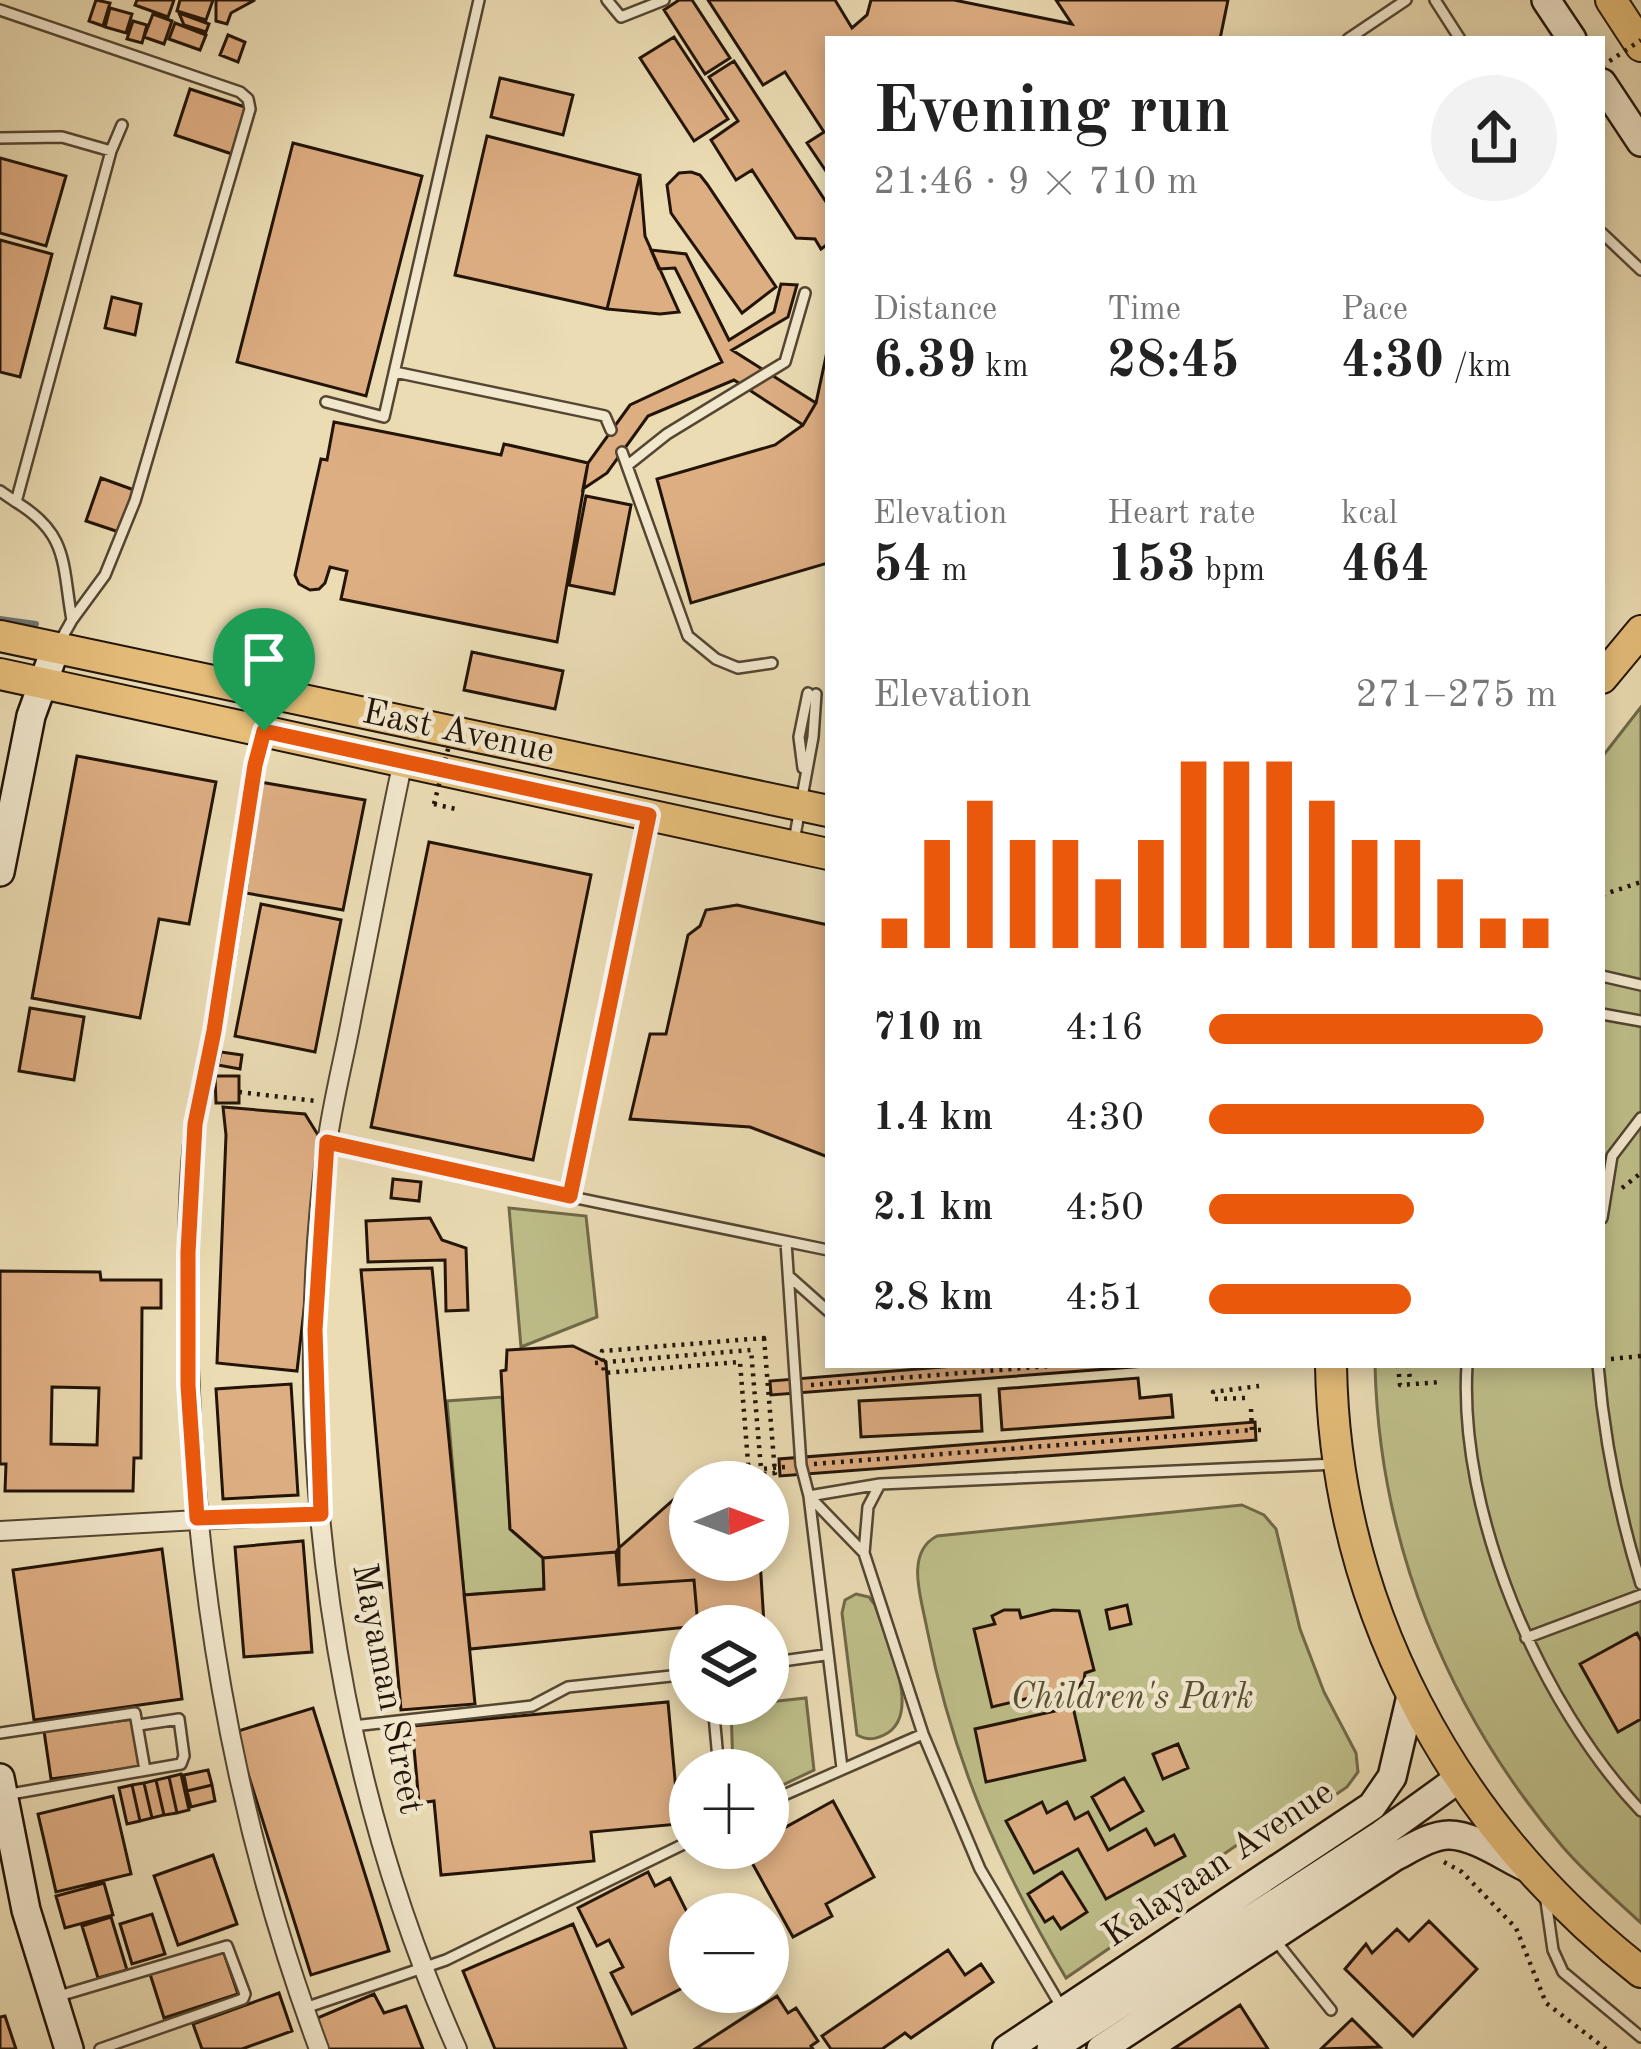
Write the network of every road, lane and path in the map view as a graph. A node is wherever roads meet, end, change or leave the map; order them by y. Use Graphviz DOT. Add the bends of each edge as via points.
graph roads {
  1 [pos="478,0"];
  2 [pos="607,0"];
  3 [pos="664,0"];
  4 [pos="1406,0"];
  5 [pos="1435,0"];
  6 [pos="1546,0"];
  7 [pos="1611,0"];
  8 [pos="0,10"];
  9 [pos="1352,36"];
  10 [pos="1458,36"];
  11 [pos="1570,36"];
  12 [pos="1641,43"];
  13 [pos="1605,64"];
  14 [pos="1605,88"];
  15 [pos="122,125"];
  16 [pos="0,138"];
  17 [pos="1641,142"];
  18 [pos="111,151"];
  19 [pos="1605,236"];
  20 [pos="1641,270"];
  21 [pos="805,293"];
  22 [pos="395,372"];
  23 [pos="326,403"];
  24 [pos="370,413"];
  25 [pos="367,428"];
  26 [pos="611,430"];
  27 [pos="622,452"];
  28 [pos="628,465"];
  29 [pos="0,491"];
  30 [pos="16,502"];
  31 [pos="1641,631"];
  32 [pos="64,634"];
  33 [pos="0,636"];
  34 [pos="772,663"];
  35 [pos="0,674"];
  36 [pos="1605,674"];
  37 [pos="42,682"];
  38 [pos="812,694"];
  39 [pos="457,713"];
  40 [pos="264,731"];
  41 [pos="403,761"];
  42 [pos="812,799"];
  43 [pos="460,809"];
  44 [pos="649,815"];
  45 [pos="793,846"];
  46 [pos="825,853"];
  47 [pos="0,869"];
  48 [pos="1641,882"];
  49 [pos="1605,894"];
  50 [pos="1605,969"];
  51 [pos="1605,977"];
  52 [pos="1624,981"];
  53 [pos="1641,985"];
  54 [pos="1605,1018"];
  55 [pos="1641,1021"];
  56 [pos="238,1092"];
  57 [pos="335,1104"];
  58 [pos="1641,1118"];
  59 [pos="327,1142"];
  60 [pos="570,1196"];
  61 [pos="1605,1200"];
  62 [pos="786,1242"];
  63 [pos="825,1249"];
  64 [pos="791,1278"];
  65 [pos="825,1308"];
  66 [pos="1641,1356"];
  67 [pos="599,1362"];
  68 [pos="1605,1362"];
  69 [pos="1024,1368"];
  70 [pos="1331,1368"];
  71 [pos="1398,1368"];
  72 [pos="1408,1368"];
  73 [pos="1467,1368"];
  74 [pos="1600,1368"];
  75 [pos="1410,1379"];
  76 [pos="1442,1382"];
  77 [pos="796,1386"];
  78 [pos="1259,1386"];
  79 [pos="755,1388"];
  80 [pos="768,1388"];
  81 [pos="1245,1398"];
  82 [pos="1251,1409"];
  83 [pos="1252,1430"];
  84 [pos="1263,1430"];
  85 [pos="748,1461"];
  86 [pos="760,1461"];
  87 [pos="774,1461"];
  88 [pos="1339,1464"];
  89 [pos="801,1465"];
  90 [pos="789,1466"];
  91 [pos="880,1484"];
  92 [pos="809,1496"];
  93 [pos="321,1514"];
  94 [pos="197,1518"];
  95 [pos="0,1531"];
  96 [pos="864,1553"];
  97 [pos="1641,1584"];
  98 [pos="1641,1594"];
  99 [pos="1526,1638"];
  100 [pos="826,1655"];
  101 [pos="789,1661"];
  102 [pos="669,1676"];
  103 [pos="1411,1696"];
  104 [pos="139,1725"];
  105 [pos="353,1726"];
  106 [pos="0,1733"];
  107 [pos="923,1734"];
  108 [pos="842,1768"];
  109 [pos="145,1769"];
  110 [pos="1458,1779"];
  111 [pos="2,1787"];
  112 [pos="789,1792"];
  113 [pos="1641,1811"];
  114 [pos="1398,1822"];
  115 [pos="669,1851"];
  116 [pos="1427,1861"];
  117 [pos="1537,1876"];
  118 [pos="1272,1936"];
  119 [pos="421,1966"];
  120 [pos="1641,1972"];
  121 [pos="52,1998"];
  122 [pos="303,2008"];
  123 [pos="1331,2010"];
  124 [pos="1069,2022"];
  125 [pos="1641,2036"];
  126 [pos="69,2049"];
  127 [pos="100,2049"];
  128 [pos="319,2049"];
  129 [pos="457,2049"];
  130 [pos="1007,2049"];
  131 [pos="1051,2049"];
  132 [pos="1101,2049"];
  133 [pos="1606,2049"];
  1 -- 22 [label="lane"];
  2 -- 3 [label="lane" via="621,17"];
  4 -- 9 [label="lane"];
  5 -- 10 [label="lane"];
  6 -- 11 [label="main road"];
  7 -- 12 [label="main road"];
  8 -- 32 [label="lane" via="241,92 250,109 136,501 105,575"];
  12 -- 13 [label="path, bridge"];
  14 -- 17 [label="main road"];
  15 -- 18 [label="lane"];
  16 -- 18 [label="lane" via="62,137"];
  18 -- 30 [label="lane"];
  19 -- 20 [label="lane"];
  21 -- 28 [label="lane" via="785,362"];
  22 -- 24 [label="lane" via="385,417"];
  22 -- 26 [label="lane" via="605,416"];
  23 -- 24 [label="lane"];
  24 -- 25 [label="lane"];
  27 -- 28 [label="lane"];
  28 -- 34 [label="lane" via="688,636 738,668"];
  29 -- 30 [label="lane"];
  30 -- 32 [label="lane" via="54,533"];
  31 -- 36 [label="main road"];
  32 -- 33 [label="main road, East Avenue"];
  32 -- 37 [label="main road"];
  32 -- 42 [label="main road, East Avenue"];
  35 -- 37 [label="main road, East Avenue"];
  37 -- 40 [label="main road, East Avenue"];
  37 -- 47 [label="main road"];
  38 -- 42 [label="lane"];
  39 -- 43 [label="path, bridge" via="434,804"];
  40 -- 41 [label="main road, East Avenue"];
  40 -- 94 [label="street" via="195,1124 188,1318"];
  41 -- 44 [label="main road, East Avenue"];
  41 -- 57 [label="street, Mayaman Street"];
  42 -- 45 [label="lane"];
  44 -- 45 [label="main road, East Avenue"];
  44 -- 60 [label="lane"];
  45 -- 46 [label="main road, East Avenue"];
  48 -- 49 [label="path"];
  50 -- 52 [label="lane"];
  51 -- 52 [label="lane"];
  52 -- 53 [label="lane"];
  54 -- 55 [label="lane"];
  56 -- 57 [label="path"];
  57 -- 59 [label="street, Mayaman Street"];
  58 -- 61 [label="lane" via="1612,1156"];
  59 -- 60 [label="lane"];
  59 -- 93 [label="street, Mayaman Street" via="315,1330"];
  60 -- 62 [label="lane"];
  62 -- 63 [label="lane"];
  62 -- 64 [label="lane"];
  64 -- 65 [label="lane"];
  64 -- 77 [label="lane"];
  66 -- 68 [label="path"];
  67 -- 79 [label="path" via="751,1350"];
  67 -- 80 [label="path" via="602,1351 764,1338"];
  67 -- 85 [label="path" via="604,1373 740,1362"];
  69 -- 77 [label="path"];
  70 -- 88 [label="main road"];
  71 -- 76 [label="path" via="1400,1385"];
  72 -- 75 [label="path"];
  73 -- 99 [label="lane" via="1484,1509"];
  74 -- 97 [label="lane" via="1614,1477"];
  77 -- 80 [label="path"];
  77 -- 89 [label="lane"];
  78 -- 81 [label="path" via="1213,1392 1215,1399"];
  79 -- 80 [label="path"];
  79 -- 86 [label="path"];
  80 -- 87 [label="path"];
  82 -- 83 [label="path"];
  83 -- 84 [label="path"];
  83 -- 89 [label="path"];
  88 -- 91 [label="lane"];
  88 -- 103 [label="main road" via="1368,1588"];
  89 -- 90 [label="path"];
  89 -- 92 [label="lane"];
  91 -- 92 [label="lane"];
  91 -- 96 [label="lane" via="868,1507"];
  92 -- 96 [label="lane"];
  92 -- 100 [label="lane"];
  93 -- 94 [label="street"];
  93 -- 105 [label="street, Mayaman Street"];
  94 -- 95 [label="street"];
  94 -- 122 [label="street" via="220,1684 255,1848"];
  96 -- 107 [label="lane"];
  98 -- 99 [label="lane"];
  99 -- 113 [label="lane" via="1593,1754"];
  100 -- 101 [label="lane"];
  100 -- 108 [label="lane"];
  102 -- 105 [label="lane" via="568,1688 532,1706"];
  103 -- 110 [label="main road"];
  103 -- 114 [label="main road, Kalayaan Avenue" via="1392,1777"];
  104 -- 106 [label="lane" via="135,1713"];
  104 -- 109 [label="lane"];
  104 -- 109 [label="lane" via="180,1720 184,1760"];
  105 -- 119 [label="street, Mayaman Street"];
  107 -- 108 [label="lane"];
  107 -- 124 [label="lane" via="980,1869"];
  108 -- 112 [label="lane"];
  109 -- 111 [label="lane"];
  110 -- 114 [label="main road, Kalayaan Avenue"];
  110 -- 117 [label="main road"];
  111 -- 121 [label="main road"];
  114 -- 117 [label="main road, Kalayaan Avenue" via="1468,1840"];
  114 -- 118 [label="main road, Kalayaan Avenue"];
  114 -- 124 [label="main road, Kalayaan Avenue"];
  115 -- 119 [label="lane"];
  116 -- 133 [label="path" via="1462,1872 1516,1928 1546,2003"];
  117 -- 120 [label="main road"];
  117 -- 125 [label="lane" via="1563,1972"];
  118 -- 123 [label="lane"];
  118 -- 132 [label="main road, Kalayaan Avenue"];
  119 -- 122 [label="lane"];
  119 -- 129 [label="street, Mayaman Street"];
  121 -- 126 [label="main road"];
  121 -- 127 [label="lane" via="227,1946 243,1999"];
  122 -- 128 [label="street"];
  124 -- 130 [label="main road, Kalayaan Avenue"];
  124 -- 131 [label="main road, Kalayaan Avenue"];
}
